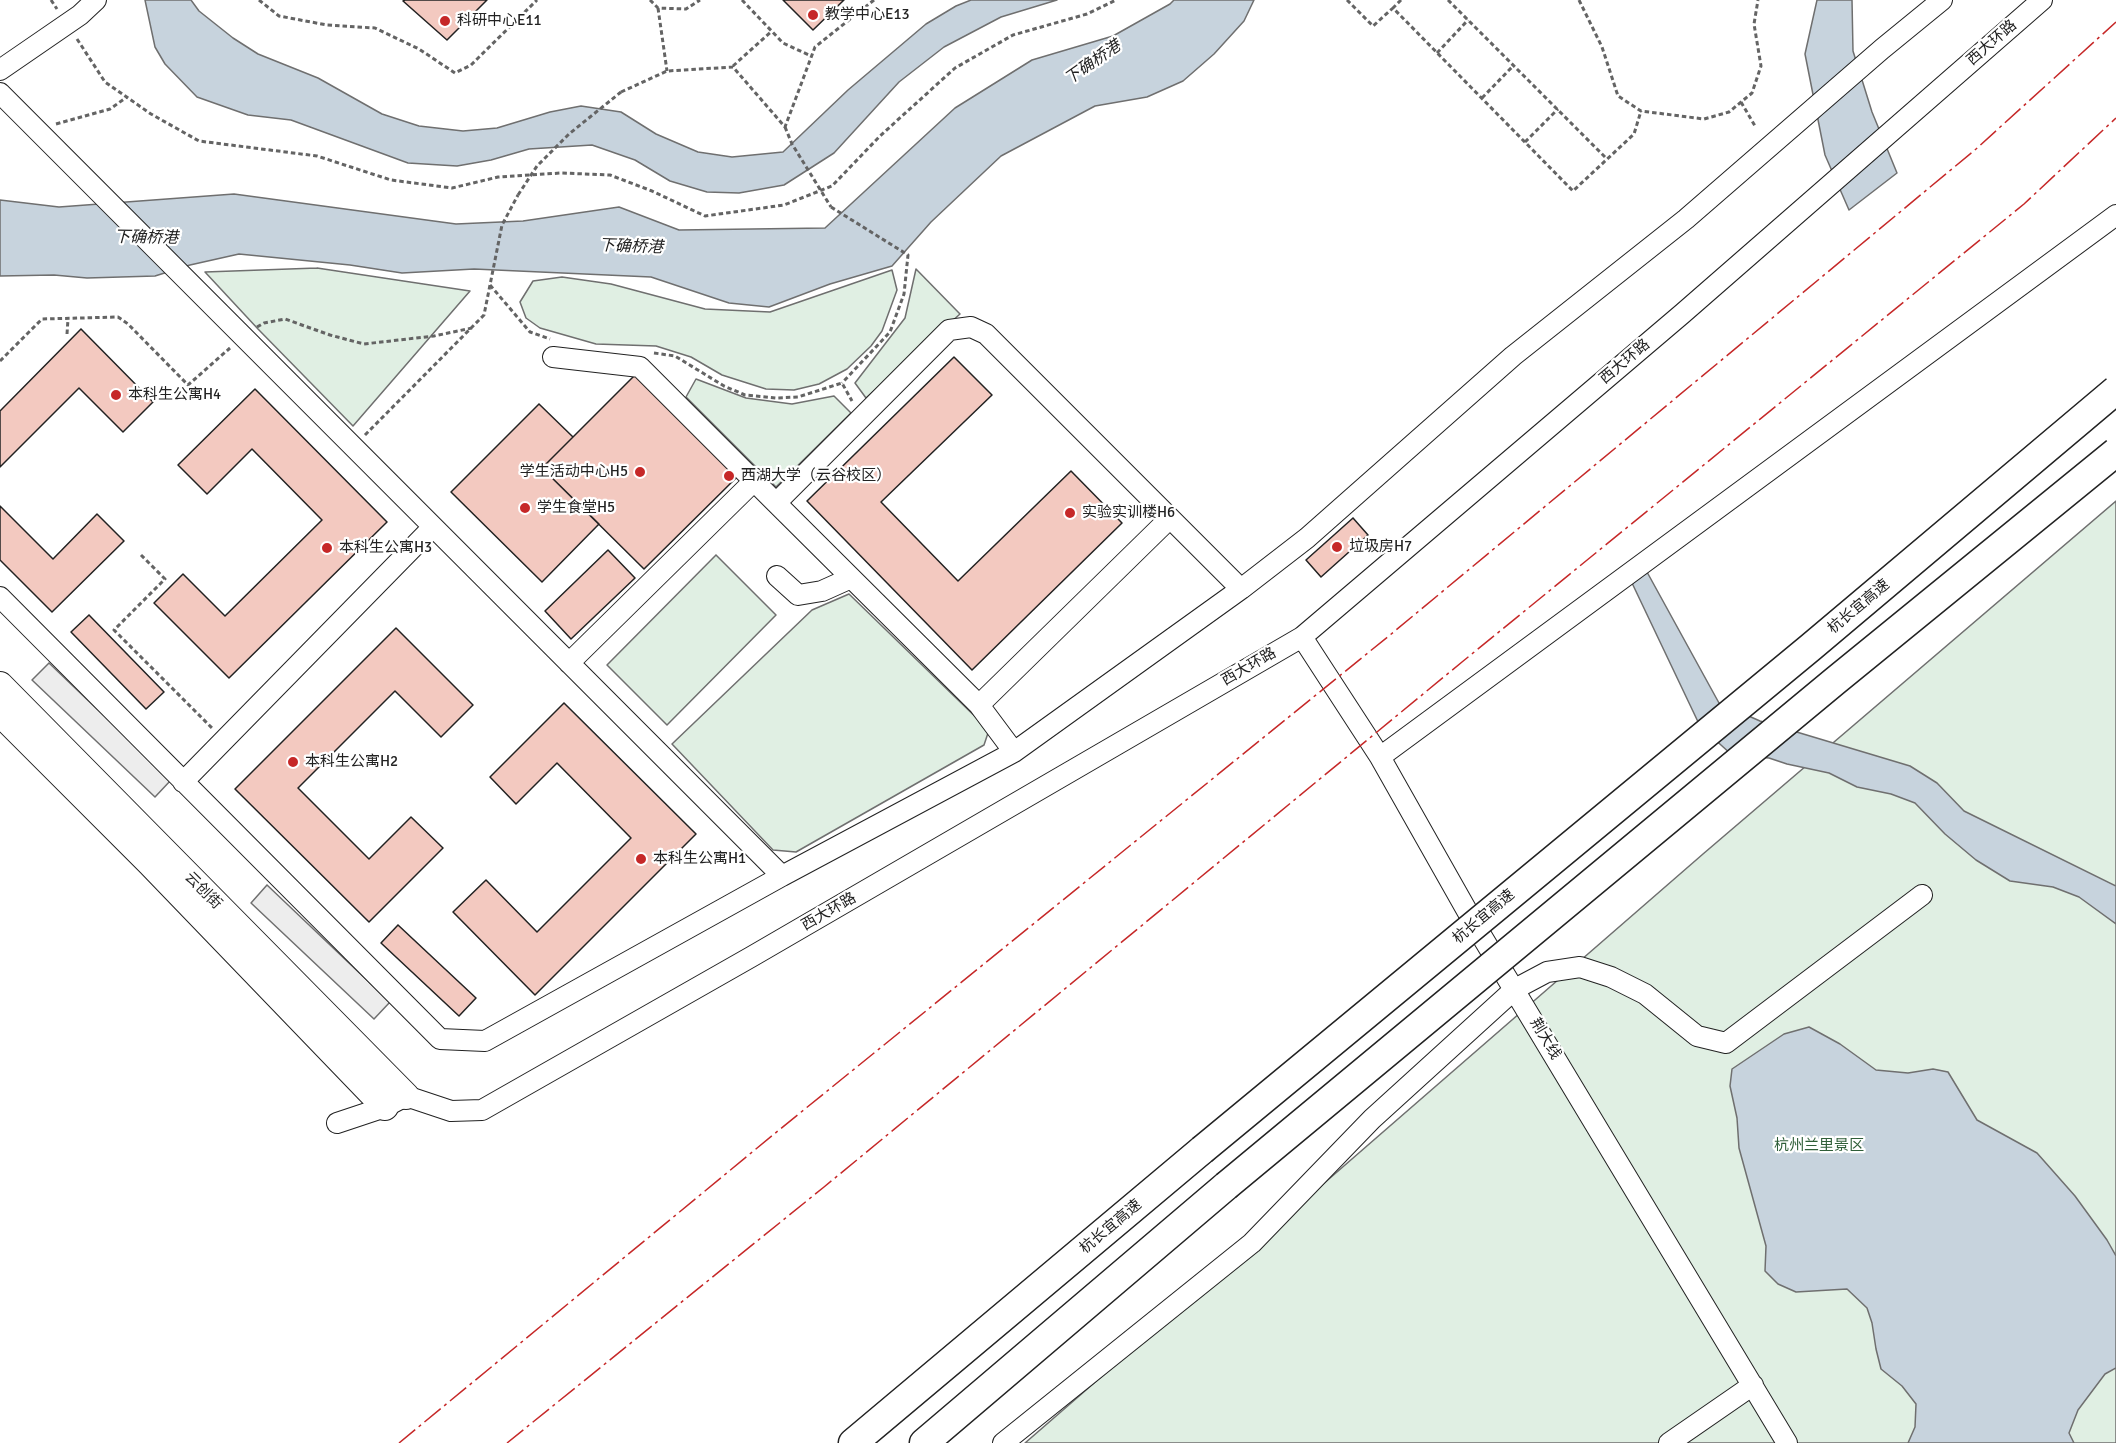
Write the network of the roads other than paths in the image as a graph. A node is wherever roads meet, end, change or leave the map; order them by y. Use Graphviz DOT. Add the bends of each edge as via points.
graph roads {
  1 [pos="96,0"];
  2 [pos="1942,0"];
  3 [pos="2042,0"];
  4 [pos="0,70"];
  5 [pos="0,93"];
  6 [pos="2116,215"];
  7 [pos="556,350"];
  8 [pos="2116,390"];
  9 [pos="2116,452"];
  10 [pos="754,481"];
  11 [pos="776,503"];
  12 [pos="1170,518"];
  13 [pos="433,527"];
  14 [pos="777,576"];
  15 [pos="851,578"];
  16 [pos="1241,589"];
  17 [pos="0,597"];
  18 [pos="1302,636"];
  19 [pos="569,663"];
  20 [pos="0,685"];
  21 [pos="978,705"];
  22 [pos="0,713"];
  23 [pos="1014,752"];
  24 [pos="1380,757"];
  25 [pos="183,782"];
  26 [pos="782,876"];
  27 [pos="1923,895"];
  28 [pos="1515,989"];
  29 [pos="395,1102"];
  30 [pos="338,1123"];
  31 [pos="950,1363"];
  32 [pos="1753,1385"];
  33 [pos="844,1443"];
  34 [pos="853,1443"];
  35 [pos="924,1443"];
  36 [pos="1003,1443"];
  37 [pos="1669,1443"];
  38 [pos="1787,1443"];
  1 -- 4 [label="street"];
  2 -- 16 [label="street" via="1686,219 1513,356 1307,538"];
  3 -- 18 [label="street, 西大环路" via="1664,329"];
  5 -- 13 [label="street"];
  6 -- 24 [label="street"];
  7 -- 10 [label="street" via="640,368"];
  8 -- 31 [label="highway, 杭长宜高速, bridge"];
  9 -- 35 [label="highway, bridge" via="1226,1186"];
  10 -- 11 [label="street"];
  10 -- 19 [label="street"];
  11 -- 12 [label="street" via="949,330 971,327 986,334"];
  11 -- 15 [label="street"];
  12 -- 16 [label="street"];
  12 -- 21 [label="street"];
  13 -- 19 [label="street"];
  13 -- 25 [label="street"];
  14 -- 15 [label="street" via="798,595 822,591"];
  15 -- 21 [label="street"];
  16 -- 23 [label="street"];
  17 -- 25 [label="street"];
  18 -- 24 [label="street, 荆大线"];
  18 -- 29 [label="street, 西大环路" via="482,1110 451,1111"];
  19 -- 26 [label="street"];
  20 -- 29 [label="main road, 云创街"];
  21 -- 23 [label="street"];
  22 -- 29 [label="main road, 云创街"];
  23 -- 26 [label="street"];
  24 -- 28 [label="street, 荆大线"];
  25 -- 26 [label="street" via="440,1039 485,1041"];
  27 -- 28 [label="street" via="1726,1043 1696,1036 1645,994 1580,967 1547,972"];
  28 -- 32 [label="street, 荆大线"];
  28 -- 36 [label="street" via="1372,1119 1252,1243"];
  29 -- 30 [label="street"];
  31 -- 33 [label="highway"];
  31 -- 34 [label="highway, 杭长宜高速"];
  32 -- 37 [label="street"];
  32 -- 38 [label="street, 荆大线"];
}
